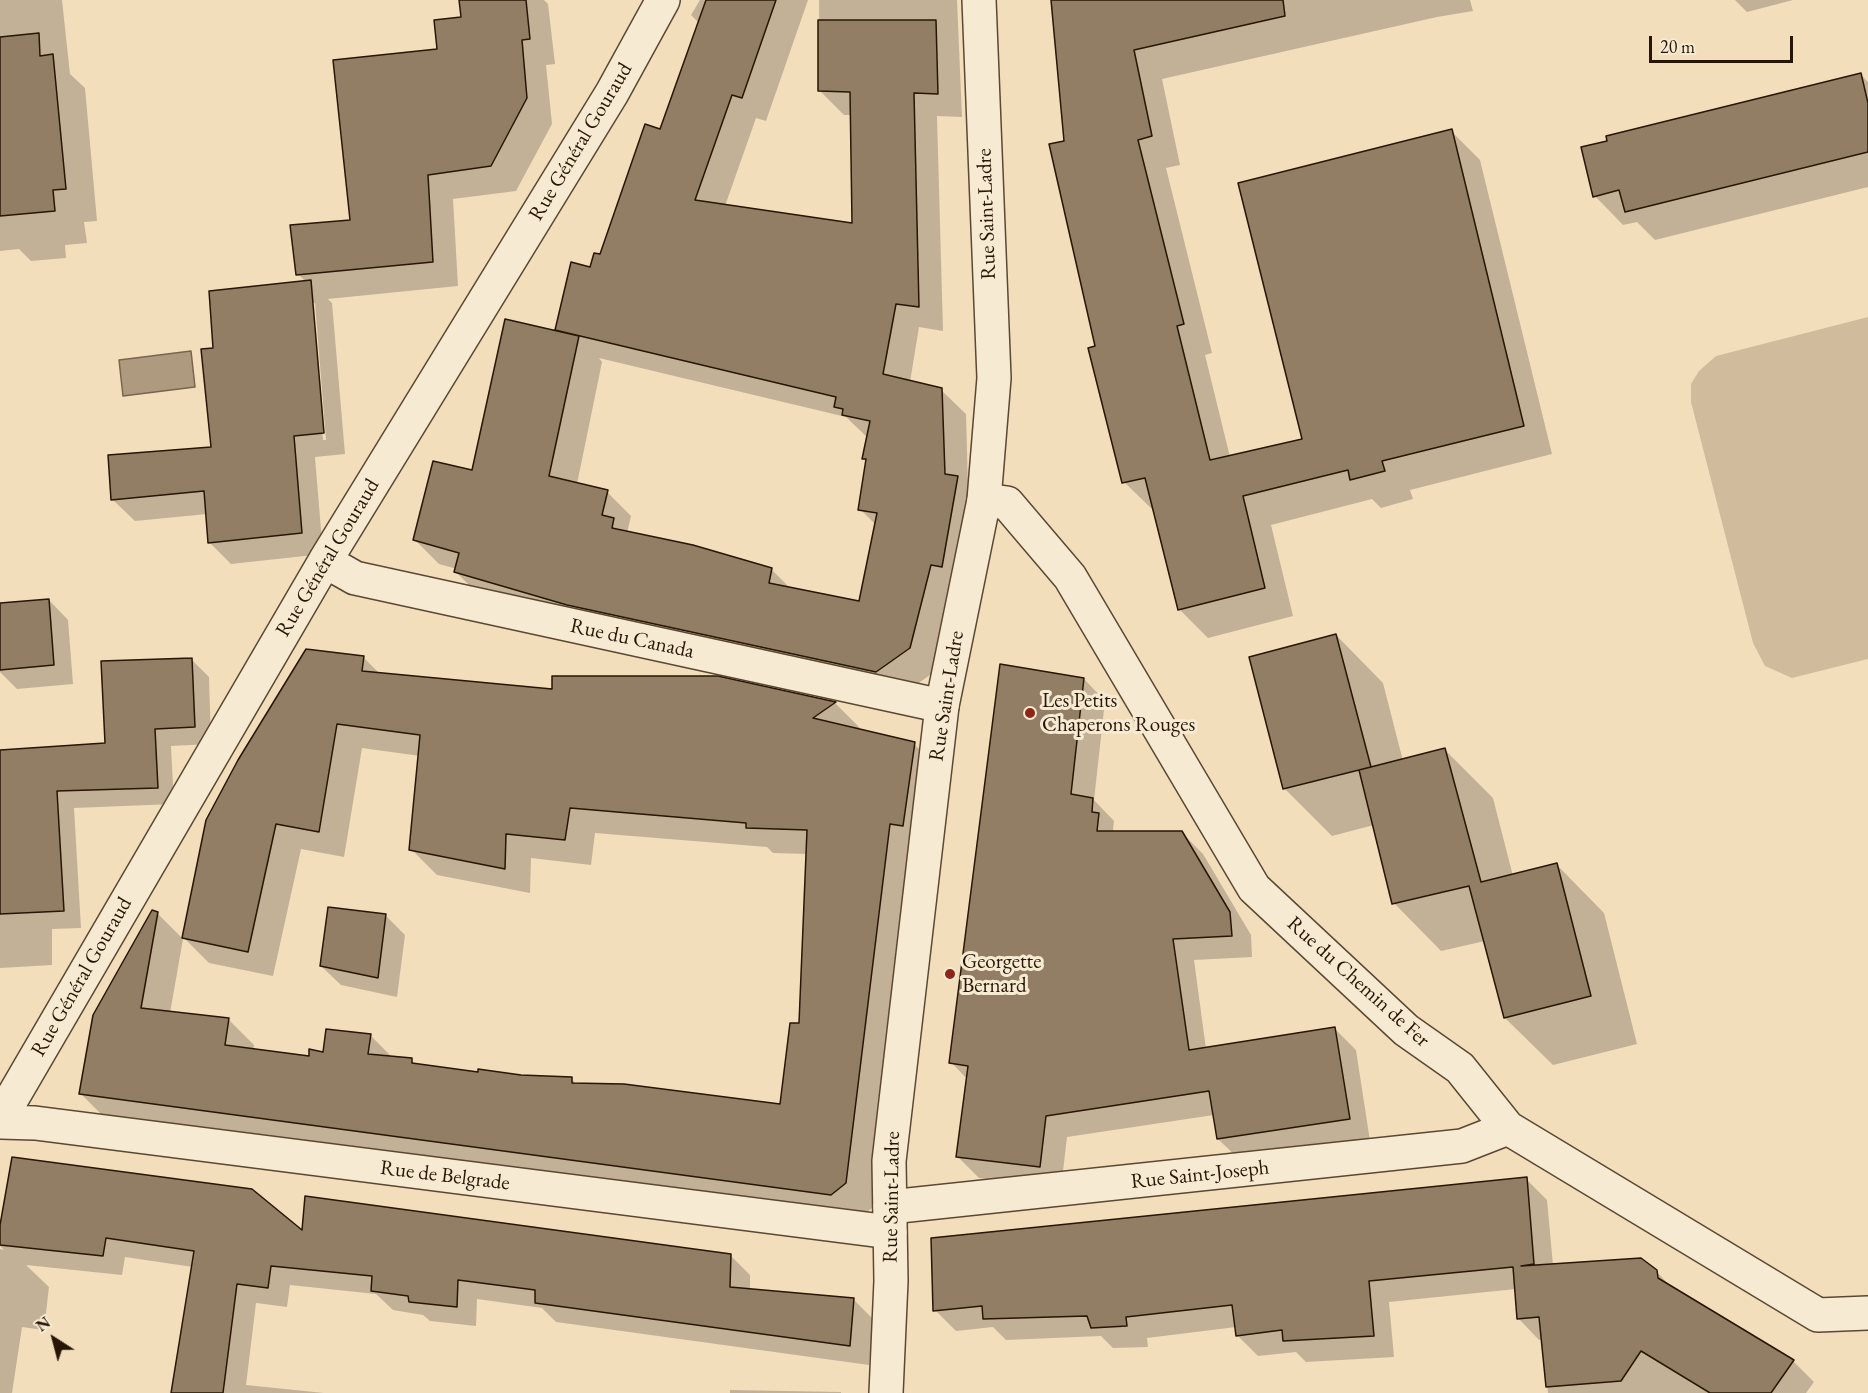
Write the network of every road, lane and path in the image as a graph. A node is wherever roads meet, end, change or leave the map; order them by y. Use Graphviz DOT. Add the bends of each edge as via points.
graph roads {
  1 [pos="663,0"];
  2 [pos="979,0"];
  3 [pos="984,500"];
  4 [pos="324,561"];
  5 [pos="942,706"];
  6 [pos="0,1121"];
  7 [pos="1508,1128"];
  8 [pos="890,1220"];
  9 [pos="1868,1313"];
  10 [pos="886,1393"];
  1 -- 4 [label="street, Rue Général Gouraud" via="612,93"];
  2 -- 3 [label="street, Rue Saint-Ladre" via="994,378"];
  3 -- 5 [label="street, Rue Saint-Ladre"];
  3 -- 7 [label="street, Rue du Chemin de Fer" via="1007,503 1070,577 1254,888 1406,1030 1460,1068"];
  4 -- 5 [label="street, Rue du Canada" via="355,578"];
  4 -- 6 [label="street, Rue Général Gouraud"];
  5 -- 8 [label="street, Rue Saint-Ladre" via="889,1161"];
  6 -- 8 [label="street, Rue de Belgrade"];
  7 -- 8 [label="street, Rue Saint-Joseph" via="1462,1146"];
  7 -- 9 [label="street, Rue du Chemin de Fer" via="1818,1315"];
  8 -- 10 [label="street, Rue Saint-Ladre"];
}
